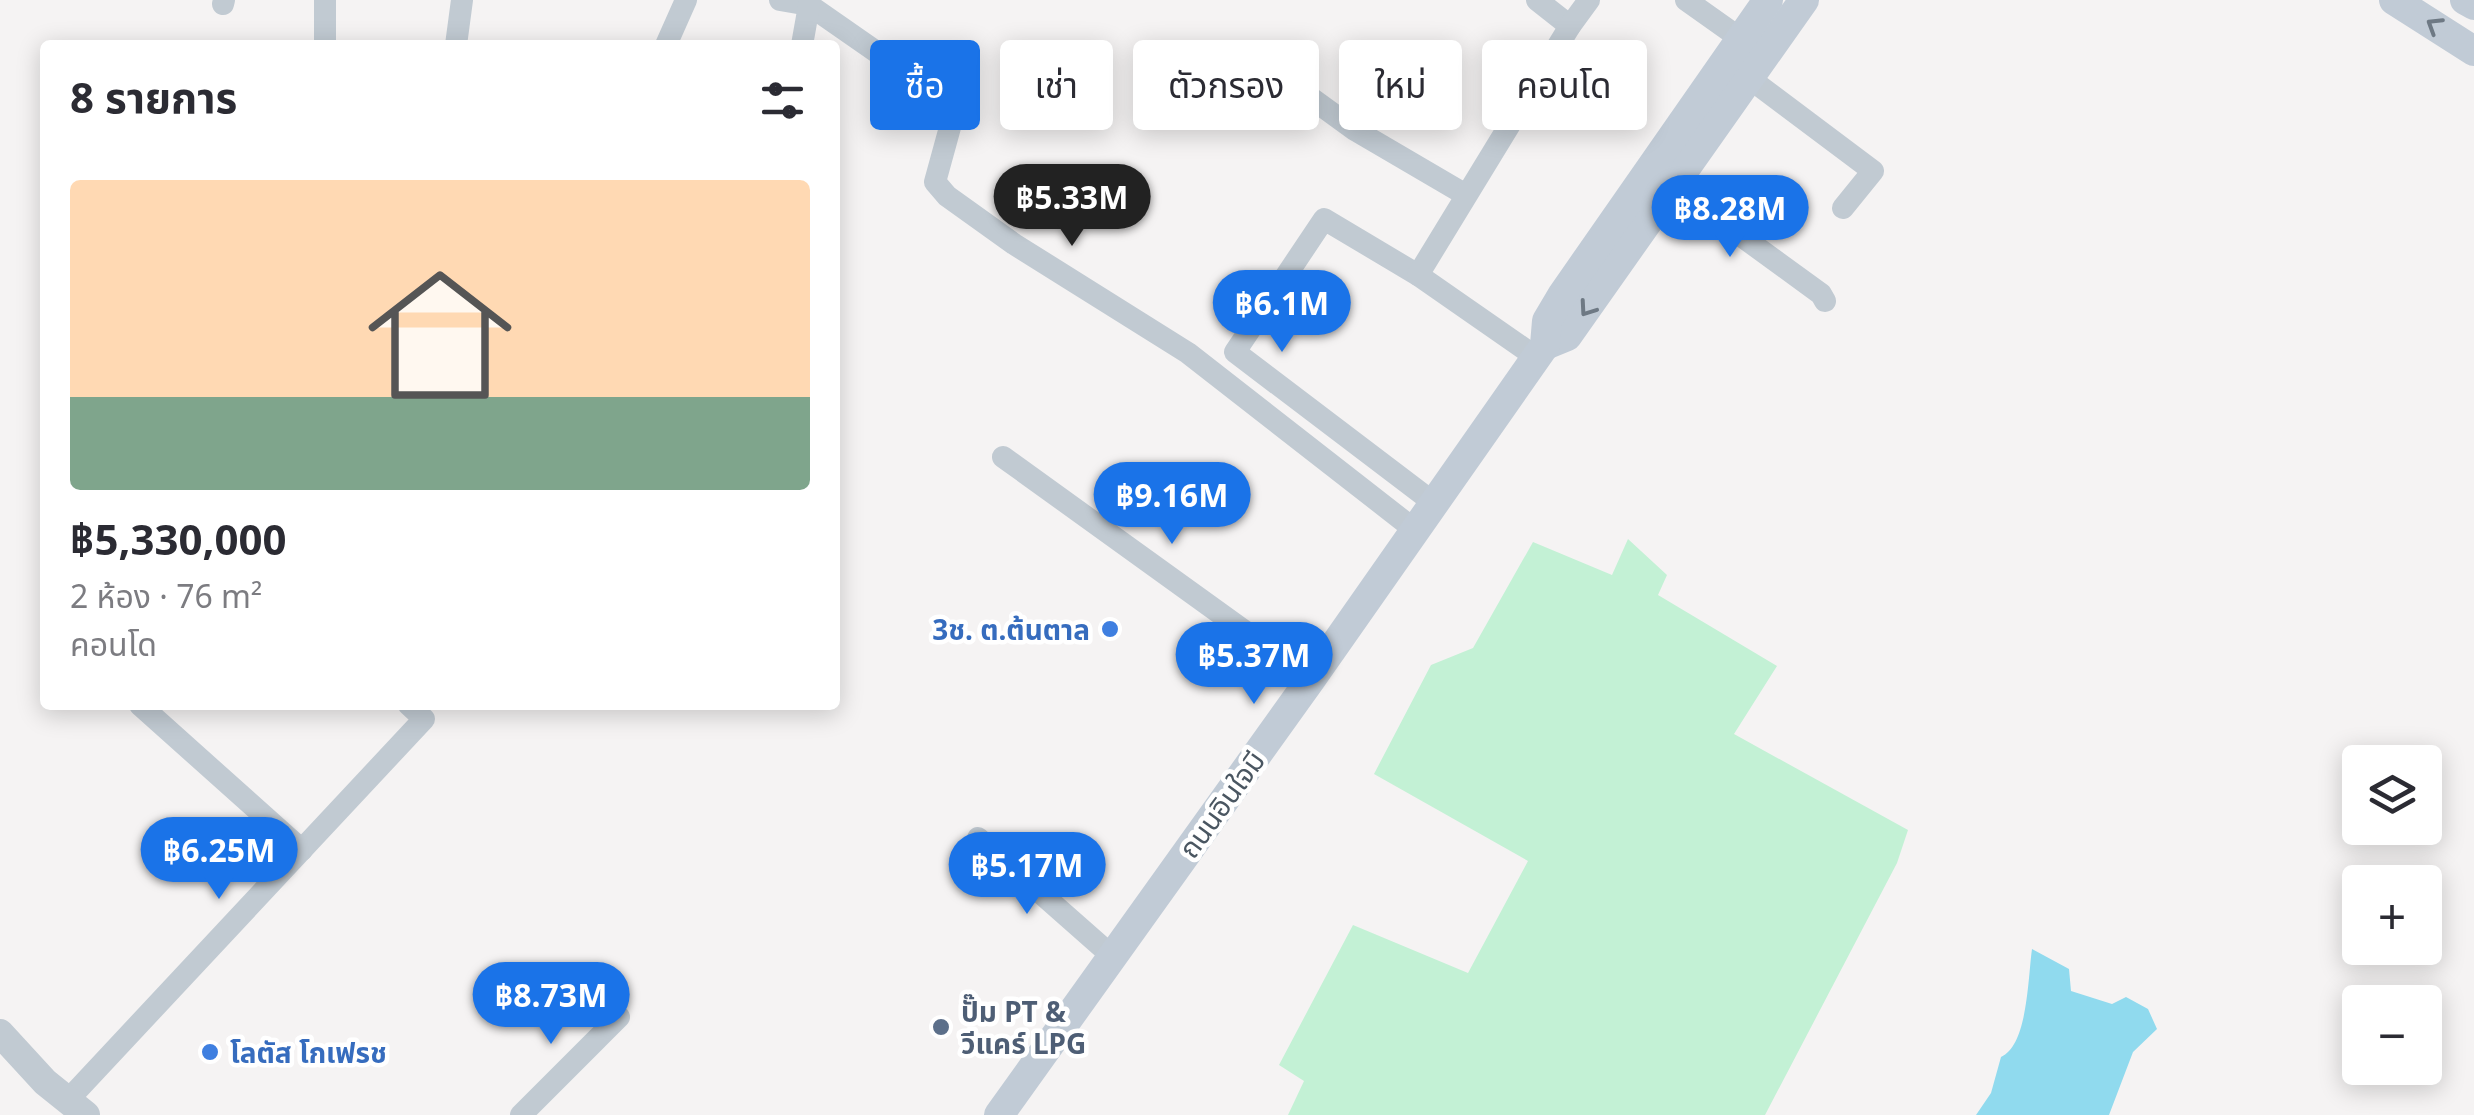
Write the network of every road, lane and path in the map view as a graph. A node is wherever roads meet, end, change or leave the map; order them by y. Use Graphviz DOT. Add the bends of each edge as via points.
graph roads {
  1 [pos="325,0"];
  2 [pos="462,0"];
  3 [pos="686,0"];
  4 [pos="780,0"];
  5 [pos="1537,0"];
  6 [pos="1590,0"];
  7 [pos="1686,0"];
  8 [pos="1768,0"];
  9 [pos="1804,0"];
  10 [pos="2394,0"];
  11 [pos="2465,0"];
  12 [pos="810,2"];
  13 [pos="2474,6"];
  14 [pos="1570,26"];
  15 [pos="1741,39"];
  16 [pos="324,40"];
  17 [pos="457,40"];
  18 [pos="668,40"];
  19 [pos="803,40"];
  20 [pos="2474,51"];
  21 [pos="1750,78"];
  22 [pos="1319,104"];
  23 [pos="1674,187"];
  24 [pos="1466,195"];
  25 [pos="1843,208"];
  26 [pos="1418,275"];
  27 [pos="1824,301"];
  28 [pos="1540,350"];
  29 [pos="1004,457"];
  30 [pos="1434,503"];
  31 [pos="1415,530"];
  32 [pos="1311,680"];
  33 [pos="146,710"];
  34 [pos="423,710"];
  35 [pos="978,838"];
  36 [pos="302,850"];
  37 [pos="1112,956"];
  38 [pos="619,1017"];
  39 [pos="0,1033"];
  40 [pos="77,1108"];
  41 [pos="1003,1108"];
  42 [pos="520,1115"];
  1 -- 16 [label="street"];
  2 -- 17 [label="street"];
  3 -- 18 [label="street"];
  4 -- 12 [label="street"];
  5 -- 14 [label="street"];
  6 -- 14 [label="street"];
  7 -- 15 [label="street"];
  8 -- 15 [label="main road, ถนนอินใจมี"];
  9 -- 21 [label="main road, ถนนอินใจมี"];
  20 -- 10 [label="main road, one-way"];
  11 -- 13 [label="main road"];
  12 -- 19 [label="street"];
  12 -- 31 [label="street" via="947,101 952,120 934,182 947,196 1188,353"];
  14 -- 24 [label="street"];
  15 -- 28 [label="main road, ถนนอินใจมี" via="1547,320"];
  21 -- 23 [label="main road, ถนนอินใจมี"];
  21 -- 25 [label="street" via="1873,171"];
  22 -- 24 [label="street"];
  23 -- 27 [label="street"];
  23 -- 28 [label="main road, ถนนอินใจมี, one-way" via="1568,336"];
  24 -- 26 [label="street"];
  26 -- 28 [label="street"];
  26 -- 30 [label="street" via="1324,218 1235,352"];
  28 -- 30 [label="main road, ถนนอินใจมี"];
  29 -- 32 [label="street"];
  30 -- 31 [label="main road, ถนนอินใจมี"];
  31 -- 32 [label="main road, ถนนอินใจมี"];
  32 -- 37 [label="main road, ถนนอินใจมี"];
  33 -- 36 [label="street"];
  34 -- 36 [label="street"];
  35 -- 37 [label="street"];
  36 -- 40 [label="street"];
  37 -- 41 [label="main road, ถนนอินใจมี"];
  38 -- 42 [label="street"];
  39 -- 40 [label="street"];
}
